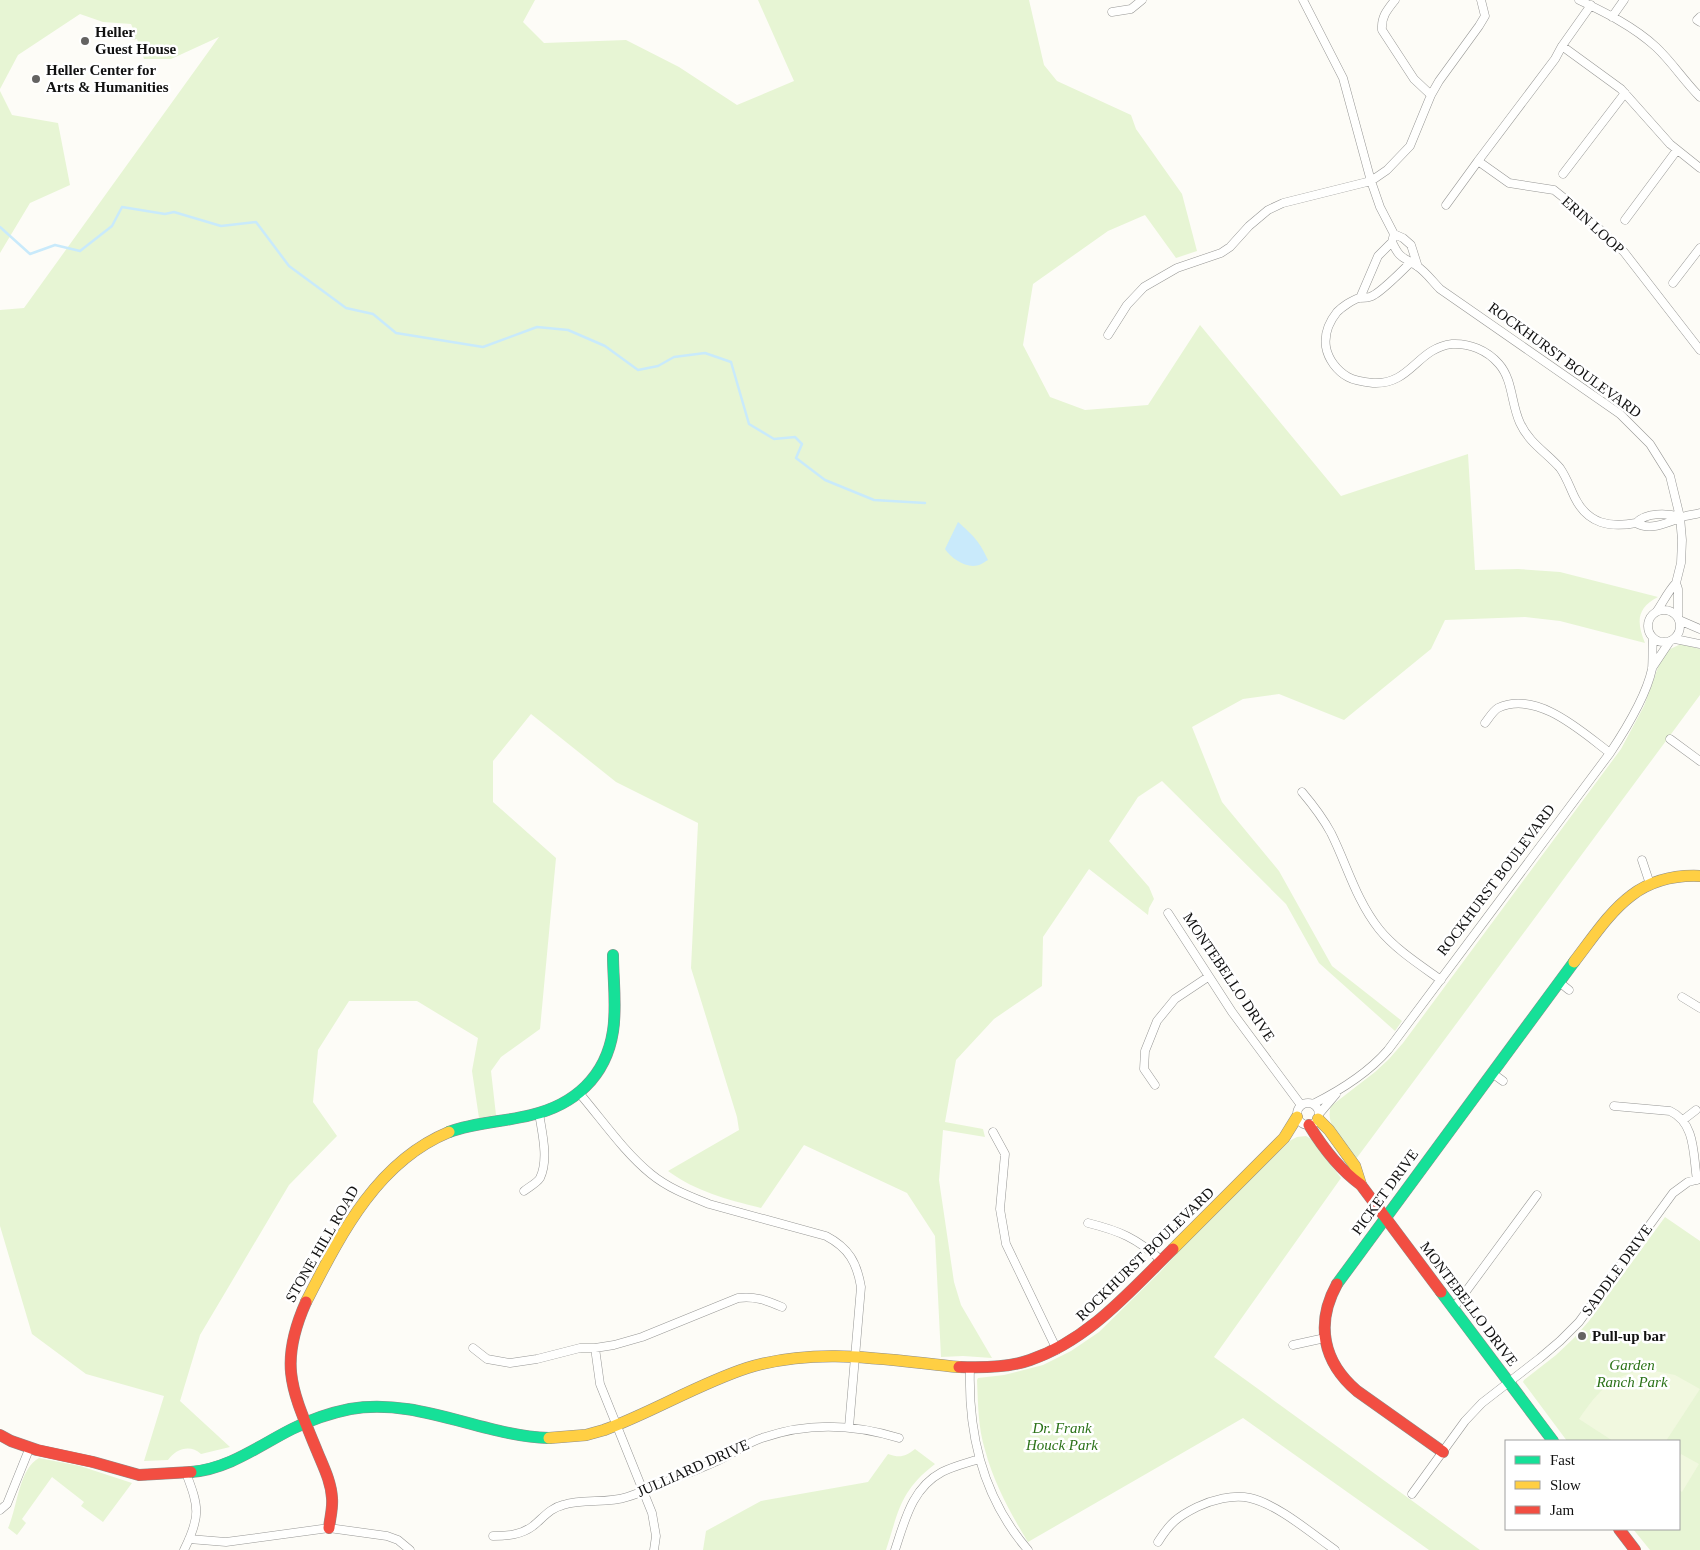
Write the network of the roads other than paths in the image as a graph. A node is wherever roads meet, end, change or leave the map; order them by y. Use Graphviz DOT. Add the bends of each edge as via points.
graph roads {
  1 [pos="1142,0"];
  2 [pos="1303,0"];
  3 [pos="1395,0"];
  4 [pos="1481,0"];
  5 [pos="1579,0"];
  6 [pos="1624,0"];
  7 [pos="1590,6"];
  8 [pos="1112,12"];
  9 [pos="1700,16"];
  10 [pos="1612,17"];
  11 [pos="1700,22"];
  12 [pos="1562,46"];
  13 [pos="1625,93"];
  14 [pos="1431,95"];
  15 [pos="1700,97"];
  16 [pos="1677,150"];
  17 [pos="1478,161"];
  18 [pos="1700,168"];
  19 [pos="1563,174"];
  20 [pos="1372,181"];
  21 [pos="1446,204"];
  22 [pos="1625,220"];
  23 [pos="1394,234"];
  24 [pos="1392,242"];
  25 [pos="1700,248"];
  26 [pos="1414,265"];
  27 [pos="1673,283"];
  28 [pos="1360,298"];
  29 [pos="1108,335"];
  30 [pos="1700,350"];
  31 [pos="1700,513"];
  32 [pos="1680,517"];
  33 [pos="1676,583"];
  34 [pos="1657,611"];
  35 [pos="1679,618"];
  36 [pos="1700,629"];
  37 [pos="1653,638"];
  38 [pos="1672,640"];
  39 [pos="1700,644"];
  40 [pos="1652,668"];
  41 [pos="1485,723"];
  42 [pos="1670,739"];
  43 [pos="1610,752"];
  44 [pos="1700,762"];
  45 [pos="1302,792"];
  46 [pos="1642,860"];
  47 [pos="1700,876"];
  48 [pos="1650,884"];
  49 [pos="1168,913"];
  50 [pos="613,955"];
  51 [pos="1208,977"];
  52 [pos="1440,980"];
  53 [pos="1558,982"];
  54 [pos="1570,990"];
  55 [pos="1682,997"];
  56 [pos="1700,1008"];
  57 [pos="1492,1073"];
  58 [pos="1503,1081"];
  59 [pos="1155,1085"];
  60 [pos="1339,1091"];
  61 [pos="580,1094"];
  62 [pos="1313,1104"];
  63 [pos="1301,1105"];
  64 [pos="1614,1106"];
  65 [pos="1696,1110"];
  66 [pos="539,1113"];
  67 [pos="1297,1117"];
  68 [pos="1683,1120"];
  69 [pos="1313,1121"];
  70 [pos="993,1132"];
  71 [pos="1284,1138"];
  72 [pos="1698,1180"];
  73 [pos="524,1191"];
  74 [pos="1537,1195"];
  75 [pos="1385,1217"];
  76 [pos="1088,1223"];
  77 [pos="1161,1260"];
  78 [pos="782,1306"];
  79 [pos="1453,1309"];
  80 [pos="1324,1338"];
  81 [pos="1293,1345"];
  82 [pos="473,1348"];
  83 [pos="595,1348"];
  84 [pos="1057,1350"];
  85 [pos="855,1356"];
  86 [pos="970,1369"];
  87 [pos="1508,1381"];
  88 [pos="306,1423"];
  89 [pos="617,1425"];
  90 [pos="849,1427"];
  91 [pos="0,1435"];
  92 [pos="899,1438"];
  93 [pos="1552,1440"];
  94 [pos="30,1448"];
  95 [pos="1443,1452"];
  96 [pos="979,1459"];
  97 [pos="186,1473"];
  98 [pos="644,1491"];
  99 [pos="1412,1494"];
  100 [pos="0,1510"];
  101 [pos="329,1528"];
  102 [pos="1620,1530"];
  103 [pos="493,1536"];
  104 [pos="189,1539"];
  105 [pos="1158,1542"];
  106 [pos="184,1550"];
  107 [pos="410,1550"];
  108 [pos="654,1550"];
  109 [pos="895,1550"];
  110 [pos="1028,1550"];
  111 [pos="1335,1550"];
  112 [pos="1635,1550"];
  1 -- 8 [label="street" via="1131,9"];
  2 -- 20 [label="street, ROCKHURST BOULEVARD" via="1343,78"];
  3 -- 14 [label="street" via="1385,14 1382,30 1414,79"];
  4 -- 14 [label="street" via="1485,16 1480,26"];
  5 -- 7 [label="street"];
  6 -- 10 [label="street"];
  7 -- 10 [label="street"];
  7 -- 12 [label="street"];
  9 -- 11 [label="street" via="1697,20"];
  10 -- 15 [label="street" via="1652,43"];
  12 -- 13 [label="street"];
  12 -- 17 [label="street"];
  13 -- 16 [label="street"];
  13 -- 19 [label="street"];
  14 -- 20 [label="street" via="1410,146"];
  16 -- 18 [label="street"];
  16 -- 22 [label="street"];
  17 -- 21 [label="street"];
  17 -- 30 [label="street, ERIN LOOP" via="1509,183 1554,190 1579,210 1624,252"];
  20 -- 23 [label="street, ROCKHURST BOULEVARD" via="1380,207"];
  20 -- 29 [label="street" via="1283,203 1268,210 1221,253 1177,268 1144,287 1134,296"];
  23 -- 24 [label="street"];
  23 -- 26 [label="street, ROCKHURST BOULEVARD" via="1411,245"];
  24 -- 26 [label="street, ROCKHURST BOULEVARD" via="1397,253"];
  24 -- 28 [label="street" via="1378,256"];
  25 -- 27 [label="street"];
  26 -- 28 [label="street" via="1378,293 1366,299"];
  26 -- 32 [label="street, ROCKHURST BOULEVARD" via="1440,290 1636,428 1670,476"];
  28 -- 32 [label="street" via="1339,310 1327,332 1329,357 1344,375 1366,382 1390,382 1442,346 1461,344 1484,351 1499,364 1506,376 1524,431 1560,468 1584,510 1594,519 1618,526 1669,514"];
  31 -- 32 [label="street"];
  32 -- 33 [label="street, ROCKHURST BOULEVARD" via="1681,563"];
  33 -- 34 [label="street, ROCKHURST BOULEVARD"];
  33 -- 35 [label="street, ROCKHURST BOULEVARD"];
  34 -- 35 [label="street" via="1668,610"];
  34 -- 37 [label="street" via="1648,625"];
  35 -- 36 [label="street"];
  35 -- 38 [label="street" via="1680,630"];
  37 -- 38 [label="street" via="1660,642"];
  37 -- 40 [label="street, ROCKHURST BOULEVARD"];
  38 -- 39 [label="street"];
  38 -- 40 [label="street, ROCKHURST BOULEVARD"];
  40 -- 43 [label="street, ROCKHURST BOULEVARD" via="1636,709"];
  41 -- 43 [label="street" via="1497,709 1513,704 1536,706 1559,716"];
  42 -- 44 [label="street"];
  43 -- 52 [label="street, ROCKHURST BOULEVARD"];
  45 -- 52 [label="street" via="1331,833 1362,904 1379,930"];
  46 -- 48 [label="street"];
  47 -- 48 [label="street, PICKET DRIVE" via="1674,876"];
  48 -- 53 [label="street, PICKET DRIVE" via="1627,897 1610,914"];
  49 -- 51 [label="street, MONTEBELLO DRIVE"];
  50 -- 61 [label="street, STONE HILL ROAD" via="613,1030 603,1064"];
  51 -- 59 [label="street" via="1175,999 1157,1021 1145,1051 1144,1069"];
  51 -- 63 [label="street, MONTEBELLO DRIVE"];
  52 -- 60 [label="street, ROCKHURST BOULEVARD" via="1383,1056"];
  53 -- 54 [label="street"];
  53 -- 57 [label="street, PICKET DRIVE"];
  55 -- 56 [label="street"];
  57 -- 58 [label="street"];
  57 -- 75 [label="street, PICKET DRIVE"];
  60 -- 62 [label="street, ROCKHURST BOULEVARD"];
  60 -- 69 [label="street, ROCKHURST BOULEVARD"];
  61 -- 66 [label="street, STONE HILL ROAD" via="558,1108"];
  61 -- 85 [label="street" via="634,1157 663,1182 709,1204 826,1236 846,1250 859,1273 861,1287"];
  62 -- 63 [label="street"];
  62 -- 69 [label="street" via="1318,1108"];
  63 -- 67 [label="street"];
  64 -- 68 [label="street" via="1670,1111"];
  65 -- 68 [label="street"];
  66 -- 73 [label="street" via="544,1143 542,1169 539,1180"];
  66 -- 88 [label="street, STONE HILL ROAD" via="446,1133 407,1156 373,1188 306,1301 293,1330 291,1380"];
  67 -- 69 [label="street" via="1300,1122"];
  67 -- 71 [label="street, ROCKHURST BOULEVARD"];
  68 -- 72 [label="street" via="1690,1132"];
  69 -- 71 [label="street, ROCKHURST BOULEVARD"];
  69 -- 75 [label="street, MONTEBELLO DRIVE" via="1317,1139 1347,1175 1361,1185"];
  70 -- 84 [label="street" via="1005,1154 1000,1209 1006,1244"];
  71 -- 77 [label="street, ROCKHURST BOULEVARD"];
  72 -- 87 [label="street, SADDLE DRIVE" via="1673,1193 1571,1330"];
  74 -- 79 [label="street"];
  75 -- 79 [label="street, MONTEBELLO DRIVE"];
  75 -- 80 [label="street, PICKET DRIVE" via="1331,1294"];
  76 -- 77 [label="street" via="1130,1236"];
  77 -- 84 [label="street, ROCKHURST BOULEVARD" via="1092,1328"];
  78 -- 83 [label="street" via="763,1298 738,1298 642,1337"];
  79 -- 87 [label="street, MONTEBELLO DRIVE"];
  80 -- 81 [label="street"];
  80 -- 95 [label="street, PICKET DRIVE" via="1334,1364 1352,1386"];
  82 -- 83 [label="street" via="488,1359 510,1362"];
  83 -- 89 [label="street" via="600,1384"];
  84 -- 86 [label="street, ROCKHURST BOULEVARD" via="1017,1364"];
  85 -- 86 [label="street, ROCKHURST BOULEVARD"];
  85 -- 89 [label="street, ROCKHURST BOULEVARD" via="788,1358 735,1371"];
  85 -- 90 [label="street"];
  86 -- 96 [label="street" via="971,1412"];
  87 -- 93 [label="street, MONTEBELLO DRIVE"];
  87 -- 95 [label="street, SADDLE DRIVE" via="1473,1412"];
  88 -- 89 [label="street, ROCKHURST BOULEVARD" via="338,1412 379,1407 422,1411 533,1439 573,1438"];
  88 -- 97 [label="street, ROCKHURST BOULEVARD" via="232,1460 203,1471"];
  88 -- 101 [label="street, STONE HILL ROAD" via="332,1495"];
  89 -- 98 [label="street"];
  90 -- 92 [label="street, JULLIARD DRIVE"];
  90 -- 98 [label="street, JULLIARD DRIVE" via="822,1426 760,1438 725,1457"];
  91 -- 94 [label="street, ROCKHURST BOULEVARD"];
  94 -- 97 [label="street, ROCKHURST BOULEVARD" via="105,1464 138,1475"];
  94 -- 100 [label="street" via="7,1504"];
  95 -- 99 [label="street, SADDLE DRIVE"];
  96 -- 109 [label="street" via="943,1472 923,1487 907,1512"];
  96 -- 110 [label="street" via="997,1503"];
  97 -- 104 [label="street" via="197,1508"];
  98 -- 103 [label="street, JULLIARD DRIVE" via="620,1499 562,1505 522,1532"];
  98 -- 108 [label="street" via="655,1523"];
  101 -- 104 [label="street" via="226,1542"];
  101 -- 107 [label="street" via="387,1536"];
  102 -- 112 [label="street"];
  104 -- 106 [label="street"];
  105 -- 111 [label="street" via="1169,1524 1186,1512 1206,1502 1233,1497 1250,1498 1275,1508"];
}
